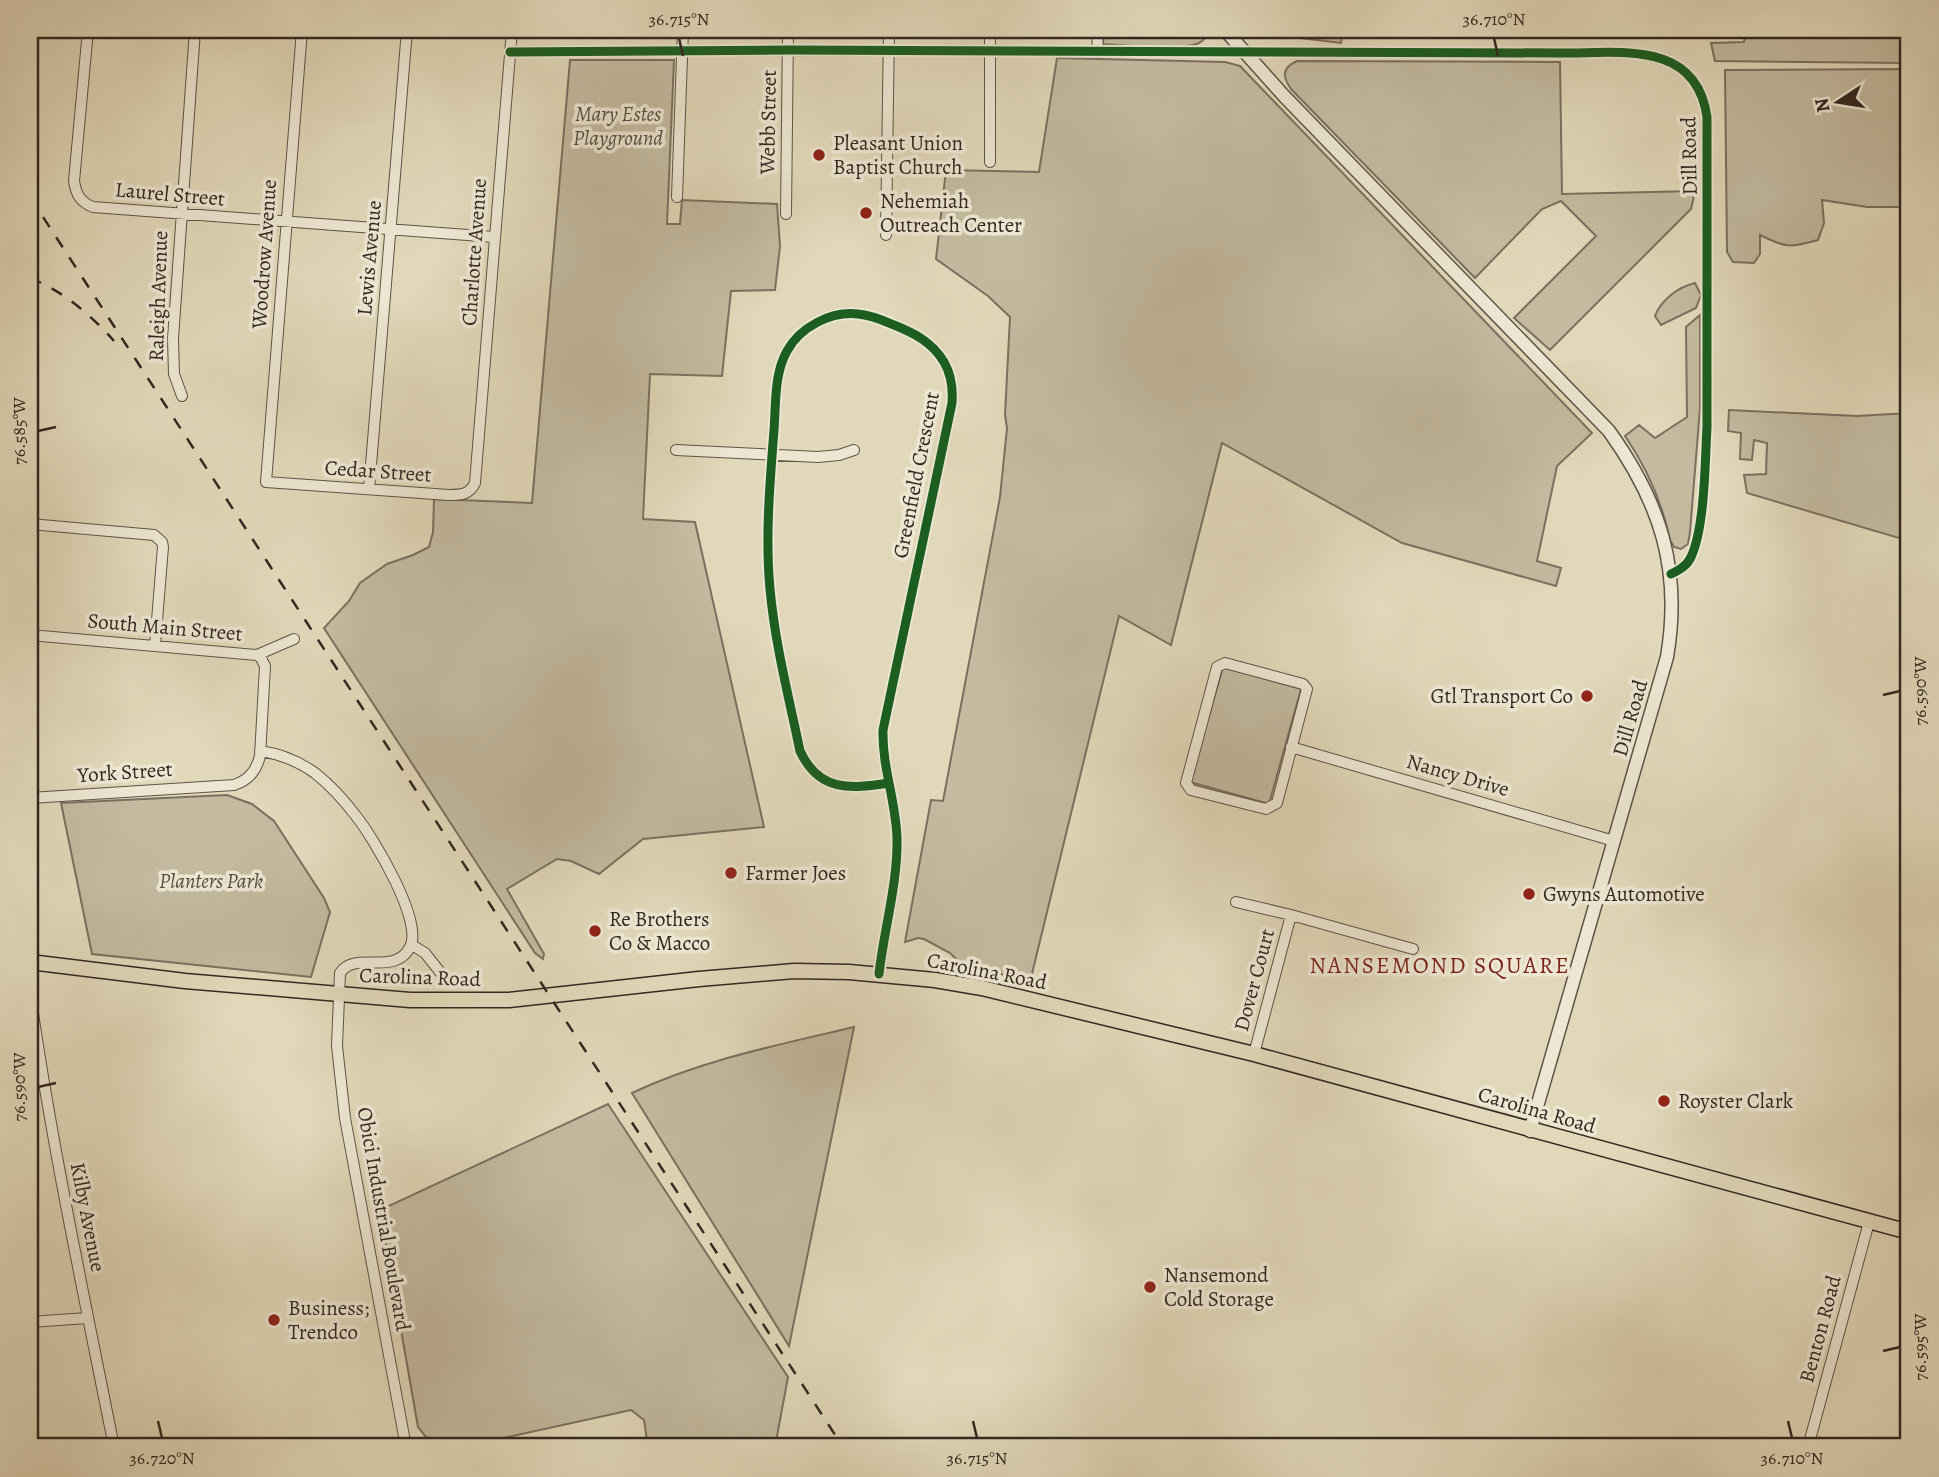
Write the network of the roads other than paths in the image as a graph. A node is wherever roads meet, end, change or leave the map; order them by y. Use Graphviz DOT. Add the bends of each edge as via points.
graph roads {
  1 [pos="88,30"];
  2 [pos="195,30"];
  3 [pos="302,30"];
  4 [pos="407,30"];
  5 [pos="512,30"];
  6 [pos="683,30"];
  7 [pos="788,30"];
  8 [pos="889,30"];
  9 [pos="990,30"];
  10 [pos="1097,30"];
  11 [pos="1225,30"];
  12 [pos="788,50"];
  13 [pos="682,51"];
  14 [pos="888,51"];
  15 [pos="990,51"];
  16 [pos="510,52"];
  17 [pos="1098,52"];
  18 [pos="1244,52"];
  19 [pos="990,162"];
  20 [pos="677,197"];
  21 [pos="786,214"];
  22 [pos="181,215"];
  23 [pos="286,222"];
  24 [pos="390,230"];
  25 [pos="886,235"];
  26 [pos="494,237"];
  27 [pos="182,396"];
  28 [pos="676,450"];
  29 [pos="854,450"];
  30 [pos="772,455"];
  31 [pos="476,477"];
  32 [pos="266,482"];
  33 [pos="369,489"];
  34 [pos="30,524"];
  35 [pos="1671,574"];
  36 [pos="30,635"];
  37 [pos="294,639"];
  38 [pos="155,645"];
  39 [pos="257,655"];
  40 [pos="1292,747"];
  41 [pos="260,751"];
  42 [pos="888,783"];
  43 [pos="30,798"];
  44 [pos="1614,841"];
  45 [pos="1236,902"];
  46 [pos="1291,915"];
  47 [pos="412,944"];
  48 [pos="1413,949"];
  49 [pos="30,962"];
  50 [pos="440,972"];
  51 [pos="879,974"];
  52 [pos="30,993"];
  53 [pos="339,995"];
  54 [pos="1254,1054"];
  55 [pos="34,1056"];
  56 [pos="1530,1131"];
  57 [pos="1869,1222"];
  58 [pos="1909,1232"];
  59 [pos="88,1318"];
  60 [pos="30,1322"];
  61 [pos="114,1447"];
  62 [pos="406,1447"];
  63 [pos="1808,1447"];
  1 -- 22 [label="street, Laurel Street" via="75,175 80,200 93,207"];
  2 -- 22 [label="street, Raleigh Avenue"];
  3 -- 23 [label="street, Woodrow Avenue"];
  4 -- 24 [label="street, Lewis Avenue"];
  5 -- 16 [label="street, Charlotte Avenue"];
  6 -- 13 [label="street"];
  7 -- 12 [label="street, Webb Street"];
  8 -- 14 [label="street"];
  9 -- 15 [label="street"];
  10 -- 17 [label="street"];
  11 -- 18 [label="street"];
  12 -- 13 [label="street, Dill Road"];
  12 -- 14 [label="street, Dill Road"];
  12 -- 21 [label="street, Webb Street"];
  13 -- 16 [label="street, Dill Road"];
  13 -- 20 [label="street"];
  14 -- 15 [label="street, Dill Road"];
  14 -- 25 [label="street"];
  15 -- 17 [label="street, Dill Road"];
  15 -- 19 [label="street"];
  16 -- 26 [label="street, Charlotte Avenue"];
  17 -- 18 [label="street, Dill Road"];
  18 -- 35 [label="street" via="1609,431 1650,500"];
  18 -- 35 [label="street, Dill Road" via="1645,55 1670,61 1691,76 1701,91 1707,117 1707,426 1696,544 1686,565"];
  22 -- 23 [label="street, Laurel Street"];
  22 -- 27 [label="street, Raleigh Avenue" via="173,362"];
  23 -- 24 [label="street, Laurel Street"];
  23 -- 32 [label="street, Woodrow Avenue"];
  24 -- 26 [label="street, Laurel Street"];
  24 -- 33 [label="street, Lewis Avenue"];
  26 -- 31 [label="street, Charlotte Avenue"];
  28 -- 30 [label="street"];
  29 -- 30 [label="street" via="824,457"];
  30 -- 42 [label="street, Greenfield Crescent" via="770,587 800,751 810,768 827,782 846,787"];
  30 -- 42 [label="street, Greenfield Crescent" via="777,386 786,352 800,334 824,319 849,313 872,316 920,337 945,364 952,403 885,711 883,749"];
  31 -- 33 [label="street, Cedar Street" via="473,489 464,495"];
  32 -- 33 [label="street, Cedar Street"];
  34 -- 38 [label="street" via="160,539"];
  35 -- 44 [label="street, Dill Road" via="1673,610 1667,657"];
  36 -- 38 [label="street, South Main Street"];
  37 -- 39 [label="street, South Main Street"];
  38 -- 39 [label="street, South Main Street"];
  39 -- 41 [label="street" via="265,666"];
  40 -- 40 [label="street" via="1306,685 1221,664 1186,783 1191,790 1272,807"];
  40 -- 44 [label="street, Nancy Drive"];
  41 -- 43 [label="street, York Street" via="249,778 234,785"];
  41 -- 47 [label="street" via="297,761 316,774 358,819 400,891 410,917"];
  42 -- 51 [label="street, Greenfield Crescent" via="897,859"];
  44 -- 56 [label="street, Dill Road"];
  45 -- 46 [label="street"];
  46 -- 48 [label="street"];
  46 -- 54 [label="street, Dover Court"];
  47 -- 50 [label="street"];
  47 -- 53 [label="street, Obici Industrial Boulevard" via="397,960 348,964 340,973"];
  49 -- 53 [label="main road, Carolina Road"];
  51 -- 53 [label="main road, Carolina Road" via="757,973 509,1000"];
  51 -- 54 [label="main road, Carolina Road" via="982,988"];
  52 -- 55 [label="street, Kilby Avenue"];
  53 -- 62 [label="street, Obici Industrial Boulevard" via="337,1046 345,1118"];
  54 -- 56 [label="main road, Carolina Road"];
  55 -- 59 [label="street, Kilby Avenue"];
  56 -- 57 [label="main road, Carolina Road"];
  57 -- 58 [label="main road, Carolina Road"];
  57 -- 63 [label="street, Benton Road"];
  59 -- 60 [label="street"];
  59 -- 61 [label="street, Kilby Avenue"];
}
